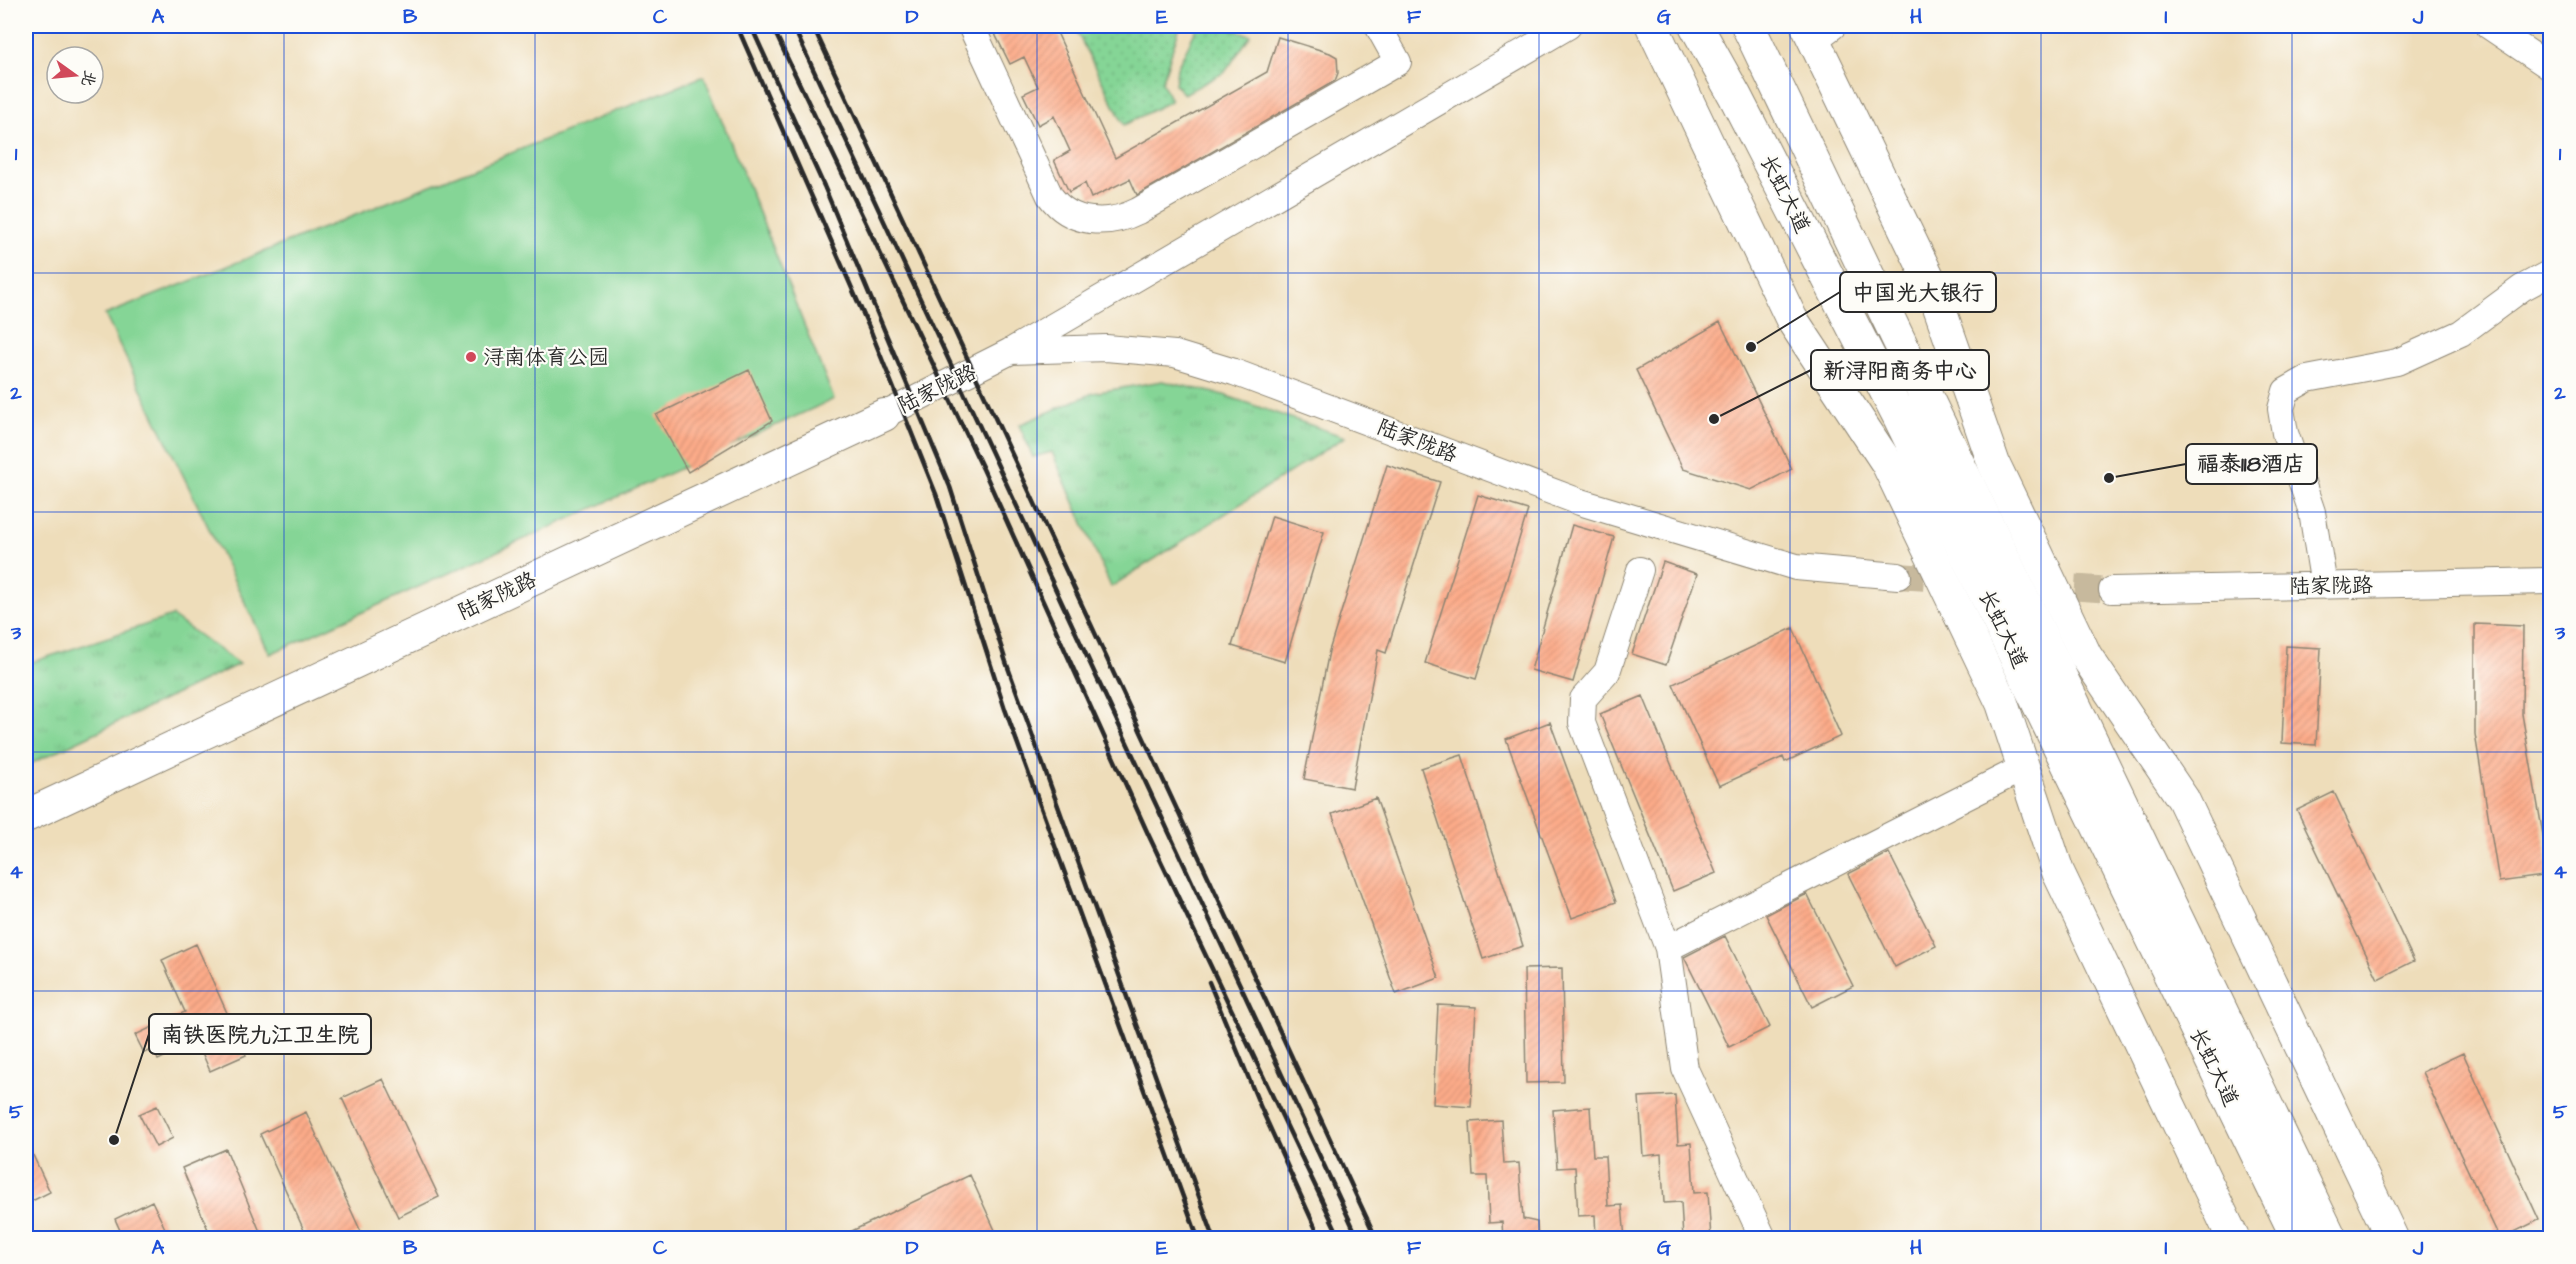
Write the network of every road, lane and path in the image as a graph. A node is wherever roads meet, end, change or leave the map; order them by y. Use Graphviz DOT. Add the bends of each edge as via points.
graph roads {
  1 [pos="971,26"];
  2 [pos="1378,26"];
  3 [pos="1568,26"];
  4 [pos="1652,26"];
  5 [pos="1696,26"];
  6 [pos="1748,26"];
  7 [pos="2489,26"];
  8 [pos="1818,30"];
  9 [pos="2550,67"];
  10 [pos="2550,273"];
  11 [pos="1011,351"];
  12 [pos="884,415"];
  13 [pos="1640,570"];
  14 [pos="1898,576"];
  15 [pos="2550,581"];
  16 [pos="2324,586"];
  17 [pos="2112,590"];
  18 [pos="2023,768"];
  19 [pos="26,816"];
  20 [pos="1668,948"];
  21 [pos="1763,1239"];
  22 [pos="2234,1239"];
  23 [pos="2298,1239"];
  24 [pos="2330,1239"];
  25 [pos="2392,1239"];
  1 -- 2 [label="street" via="1050,196 1058,207 1073,215 1097,221 1114,221 1138,211 1398,62"];
  3 -- 11 [label="street"];
  4 -- 18 [label="street" via="1791,318 1887,463 2002,703"];
  5 -- 23 [label="highway, 长虹大道" via="1899,416"];
  6 -- 24 [label="highway, 长虹大道"];
  7 -- 9 [label="street"];
  8 -- 25 [label="street" via="1930,281 1994,464 2086,656 2183,799"];
  10 -- 16 [label="street" via="2522,288 2461,333 2397,363 2307,379 2286,392 2280,409 2312,512"];
  11 -- 12 [label="street, 陆家陇路"];
  11 -- 14 [label="street, 陆家陇路" via="1106,348 1175,354 1234,372 1580,502 1796,567"];
  12 -- 19 [label="street, 陆家陇路"];
  13 -- 20 [label="street" via="1607,672 1582,699 1582,723"];
  15 -- 16 [label="street, 陆家陇路"];
  16 -- 17 [label="street, 陆家陇路"];
  18 -- 20 [label="street"];
  18 -- 22 [label="street" via="2058,872"];
  20 -- 21 [label="street" via="1685,1070"];
}
